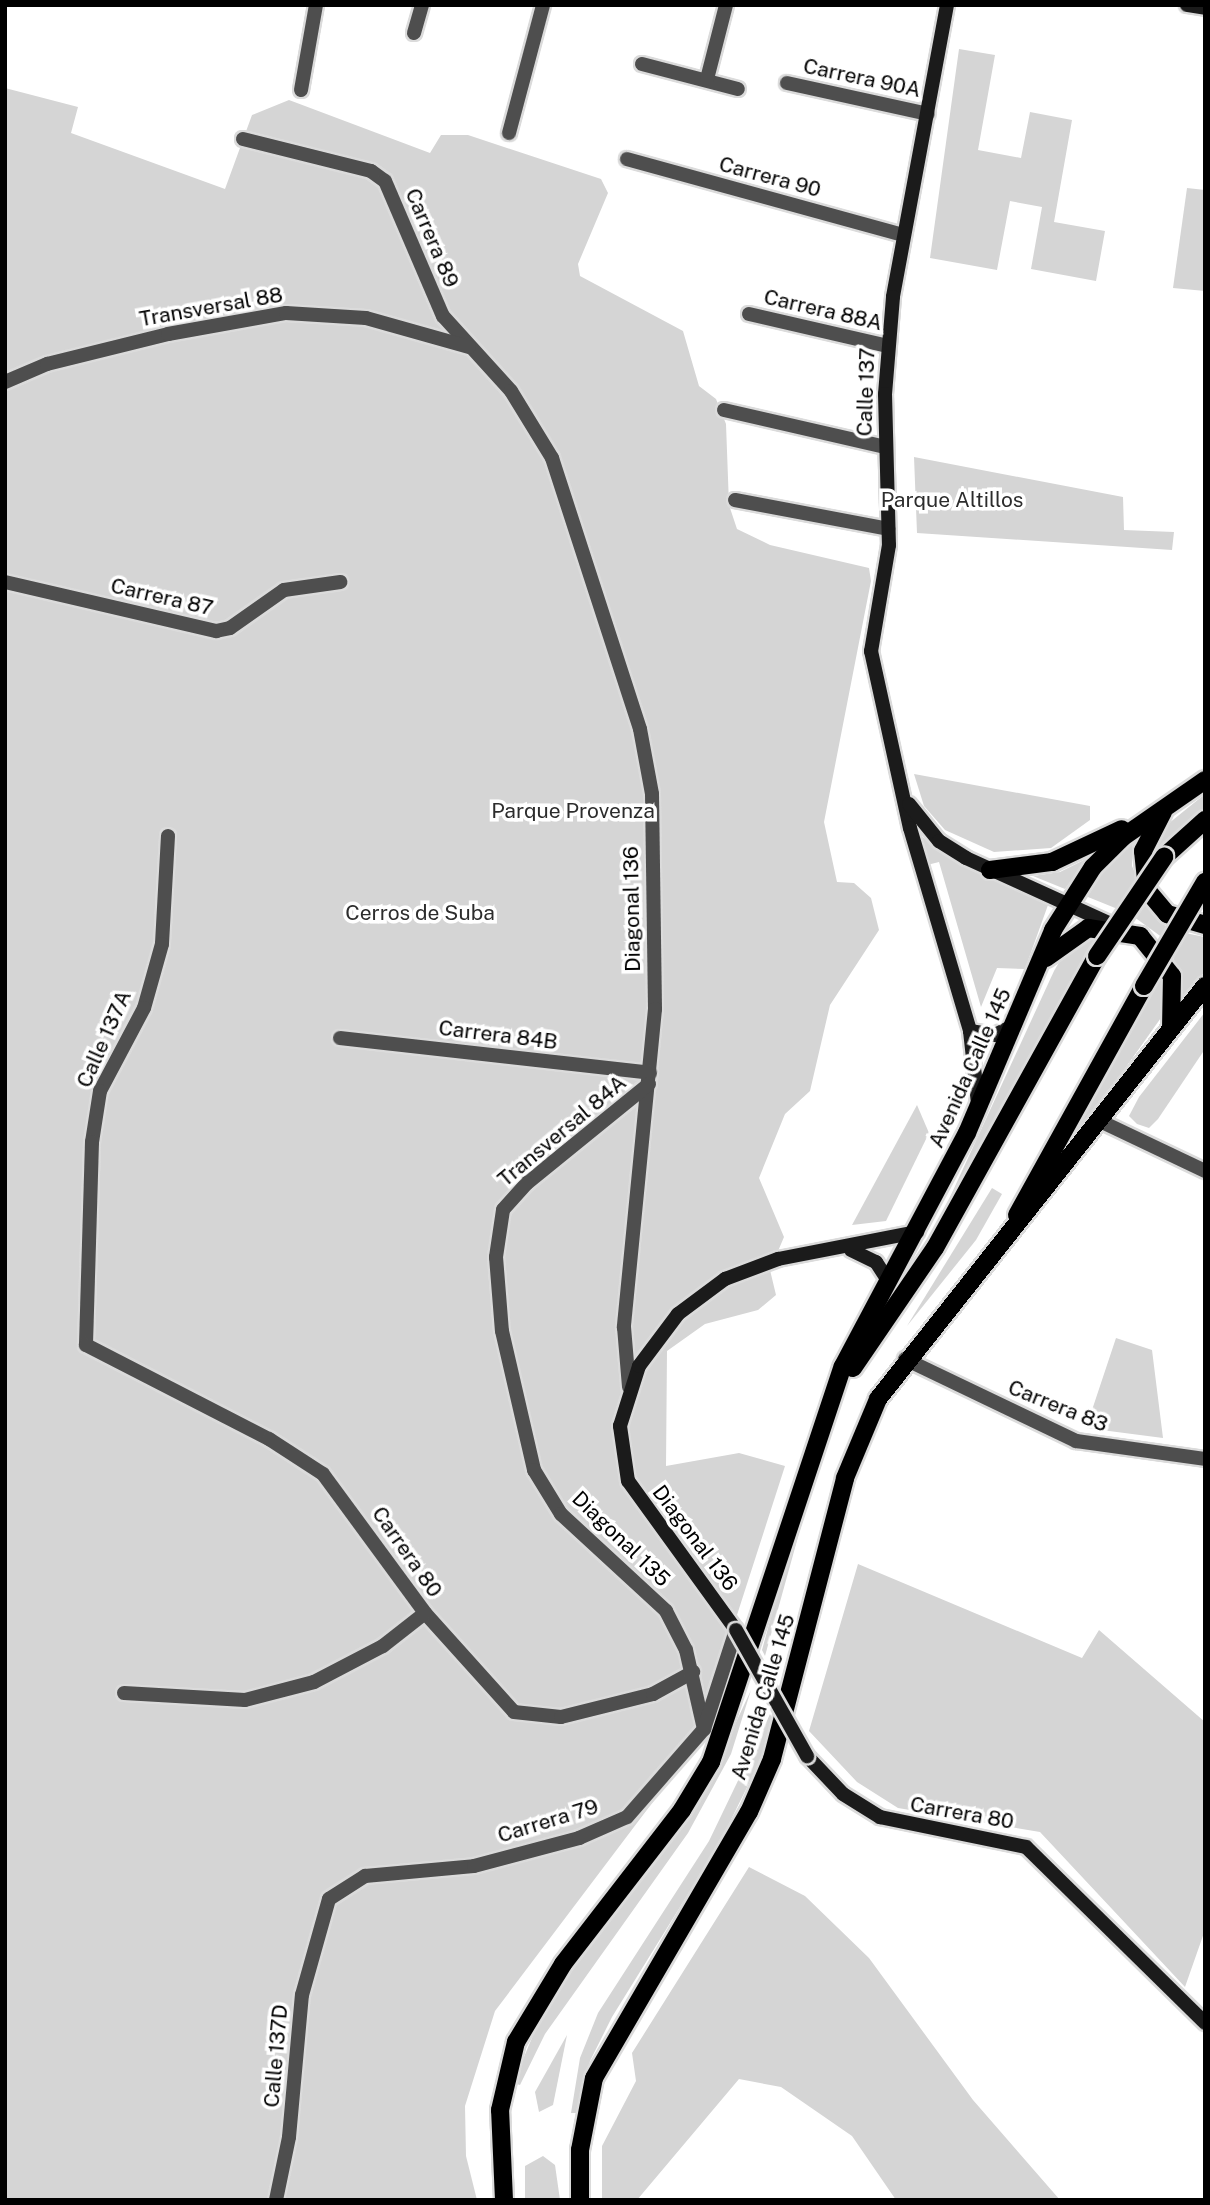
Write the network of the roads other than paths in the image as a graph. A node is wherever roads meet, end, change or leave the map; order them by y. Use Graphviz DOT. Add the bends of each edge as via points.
graph roads {
  1 [pos="316,5"];
  2 [pos="422,5"];
  3 [pos="543,5"];
  4 [pos="726,5"];
  5 [pos="947,5"];
  6 [pos="1187,5"];
  7 [pos="1205,8"];
  8 [pos="414,33"];
  9 [pos="642,64"];
  10 [pos="706,79"];
  11 [pos="787,83"];
  12 [pos="738,89"];
  13 [pos="301,90"];
  14 [pos="928,114"];
  15 [pos="509,133"];
  16 [pos="243,139"];
  17 [pos="626,159"];
  18 [pos="903,236"];
  19 [pos="749,314"];
  20 [pos="888,346"];
  21 [pos="469,347"];
  22 [pos="5,383"];
  23 [pos="724,410"];
  24 [pos="885,447"];
  25 [pos="735,500"];
  26 [pos="888,529"];
  27 [pos="5,582"];
  28 [pos="341,582"];
  29 [pos="1205,780"];
  30 [pos="898,781"];
  31 [pos="1163,808"];
  32 [pos="1205,820"];
  33 [pos="168,836"];
  34 [pos="990,870"];
  35 [pos="1205,882"];
  36 [pos="1069,901"];
  37 [pos="1205,925"];
  38 [pos="1124,930"];
  39 [pos="1205,986"];
  40 [pos="1029,993"];
  41 [pos="1016,1024"];
  42 [pos="970,1031"];
  43 [pos="340,1038"];
  44 [pos="1162,1042"];
  45 [pos="650,1079"];
  46 [pos="977,1112"];
  47 [pos="1102,1122"];
  48 [pos="1205,1171"];
  49 [pos="503,1210"];
  50 [pos="918,1231"];
  51 [pos="846,1249"];
  52 [pos="993,1254"];
  53 [pos="889,1282"];
  54 [pos="86,1345"];
  55 [pos="905,1359"];
  56 [pos="629,1387"];
  57 [pos="824,1415"];
  58 [pos="1205,1459"];
  59 [pos="425,1613"];
  60 [pos="733,1626"];
  61 [pos="693,1672"];
  62 [pos="124,1693"];
  63 [pos="704,1730"];
  64 [pos="320,1916"];
  65 [pos="1205,2023"];
  66 [pos="276,2200"];
  67 [pos="504,2200"];
  68 [pos="580,2200"];
  1 -- 13 [label="street"];
  2 -- 8 [label="street"];
  3 -- 15 [label="street"];
  4 -- 10 [label="street"];
  5 -- 14 [label="street, Calle 137"];
  6 -- 7 [label="street"];
  9 -- 10 [label="street"];
  10 -- 12 [label="street"];
  11 -- 14 [label="street, Carrera 90A"];
  14 -- 18 [label="street, Calle 137"];
  16 -- 21 [label="street, Carrera 89" via="371,171 385,181 443,316"];
  17 -- 18 [label="street, Carrera 90"];
  18 -- 20 [label="street, Calle 137"];
  19 -- 20 [label="street, Carrera 88A"];
  20 -- 24 [label="street, Calle 137"];
  21 -- 22 [label="street, Transversal 88" via="366,318 286,313 167,334 47,364"];
  21 -- 45 [label="street, Diagonal 136" via="511,391 551,458 640,729 652,794"];
  23 -- 24 [label="street"];
  24 -- 26 [label="street, Calle 137"];
  25 -- 26 [label="street"];
  26 -- 30 [label="street, Calle 137" via="871,659"];
  27 -- 28 [label="street, Carrera 87" via="216,631 230,628 284,590"];
  29 -- 31 [label="main road, Avenida Calle 145"];
  30 -- 34 [label="street, Calle 137" via="932,834"];
  30 -- 42 [label="street, Calle 137"];
  31 -- 34 [label="main road" via="1052,862"];
  31 -- 36 [label="main road, Avenida Calle 145" via="1093,867"];
  31 -- 37 [label="main road" via="1147,839 1143,876 1167,914"];
  32 -- 57 [label="main road, Avenida Calle 145, bridge" via="1164,857 1097,956 935,1248"];
  33 -- 54 [label="street, Calle 137A" via="162,944 144,1008 100,1091 92,1142"];
  34 -- 36 [label="street, Calle 137"];
  35 -- 52 [label="main road, Avenida Calle 145, bridge"];
  36 -- 38 [label="street, Calle 137"];
  36 -- 40 [label="main road, Avenida Calle 145"];
  38 -- 40 [label="main road" via="1088,928 1070,936 1041,965"];
  38 -- 44 [label="main road" via="1154,947 1172,976 1175,1010"];
  39 -- 44 [label="main road, Avenida Calle 145"];
  40 -- 41 [label="main road, Avenida Calle 145"];
  41 -- 42 [label="street" via="987,1036"];
  41 -- 46 [label="main road, Avenida Calle 145"];
  42 -- 46 [label="street, Calle 137"];
  43 -- 45 [label="street, Carrera 84B"];
  44 -- 47 [label="main road, Avenida Calle 145"];
  45 -- 49 [label="street, Transversal 84A" via="527,1182"];
  45 -- 56 [label="street, Diagonal 136" via="624,1327"];
  46 -- 50 [label="main road, Avenida Calle 145"];
  47 -- 48 [label="street"];
  47 -- 52 [label="main road, Avenida Calle 145"];
  49 -- 61 [label="street, Diagonal 135" via="496,1257 502,1331 534,1470 561,1514 666,1611"];
  50 -- 51 [label="street, Diagonal 136"];
  50 -- 53 [label="main road, Avenida Calle 145"];
  51 -- 53 [label="street" via="867,1255"];
  51 -- 56 [label="street, Diagonal 136" via="778,1259 725,1279 678,1314 650,1347"];
  52 -- 55 [label="main road, Avenida Calle 145"];
  53 -- 57 [label="main road, Avenida Calle 145"];
  54 -- 59 [label="street, Carrera 80" via="269,1439 323,1475"];
  55 -- 58 [label="street, Carrera 83" via="1076,1441"];
  55 -- 68 [label="main road, Avenida Calle 145" via="878,1399 845,1478 806,1643 749,1812 599,2066 583,2128"];
  56 -- 60 [label="street, Diagonal 136" via="620,1426 628,1481"];
  57 -- 67 [label="main road, Avenida Calle 145" via="711,1762 682,1810 563,1964 516,2042 500,2109"];
  59 -- 61 [label="street, Carrera 80" via="514,1712 535,1719 653,1694"];
  59 -- 62 [label="street" via="383,1646 314,1682 245,1700"];
  60 -- 63 [label="street, Carrera 79" via="729,1654"];
  60 -- 65 [label="street, Carrera 80, bridge" via="807,1756 843,1794 880,1817 1026,1847"];
  61 -- 63 [label="street, Diagonal 135"];
  63 -- 64 [label="street, Carrera 79" via="628,1816 579,1838 474,1866 365,1875 341,1888"];
  64 -- 66 [label="street, Calle 137D" via="302,1996 289,2137"];
}
